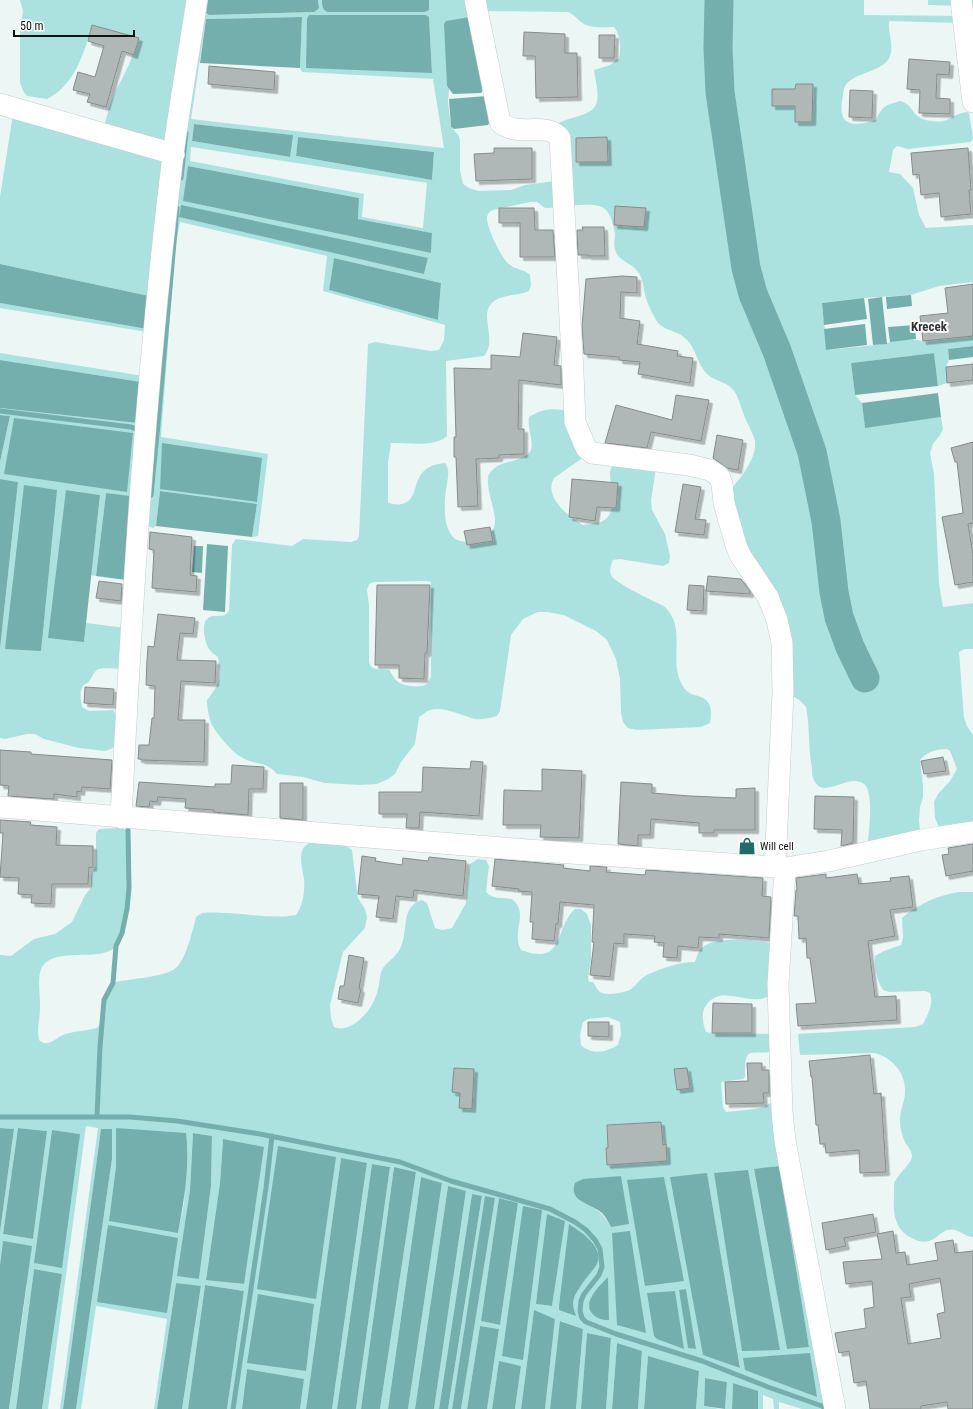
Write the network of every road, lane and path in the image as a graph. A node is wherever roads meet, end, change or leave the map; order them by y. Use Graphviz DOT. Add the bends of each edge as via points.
graph roads {
  1 [pos="197,0"];
  2 [pos="475,0"];
  3 [pos="960,0"];
  4 [pos="973,102"];
  5 [pos="0,104"];
  6 [pos="174,154"];
  7 [pos="0,807"];
  8 [pos="121,818"];
  9 [pos="973,832"];
  10 [pos="780,867"];
  11 [pos="835,1409"];
  1 -- 6 [label="street"];
  2 -- 10 [label="street" via="500,122 506,128 552,131 560,138 575,422 581,438 592,453 688,465 710,470 719,476 724,503 740,555 768,598 777,620 782,643 783,692"];
  3 -- 4 [label="street"];
  5 -- 6 [label="street"];
  6 -- 8 [label="street" via="139,509"];
  7 -- 8 [label="street"];
  8 -- 10 [label="street"];
  9 -- 10 [label="street" via="921,840 829,861"];
  10 -- 11 [label="street" via="778,985 782,1119"];
}
